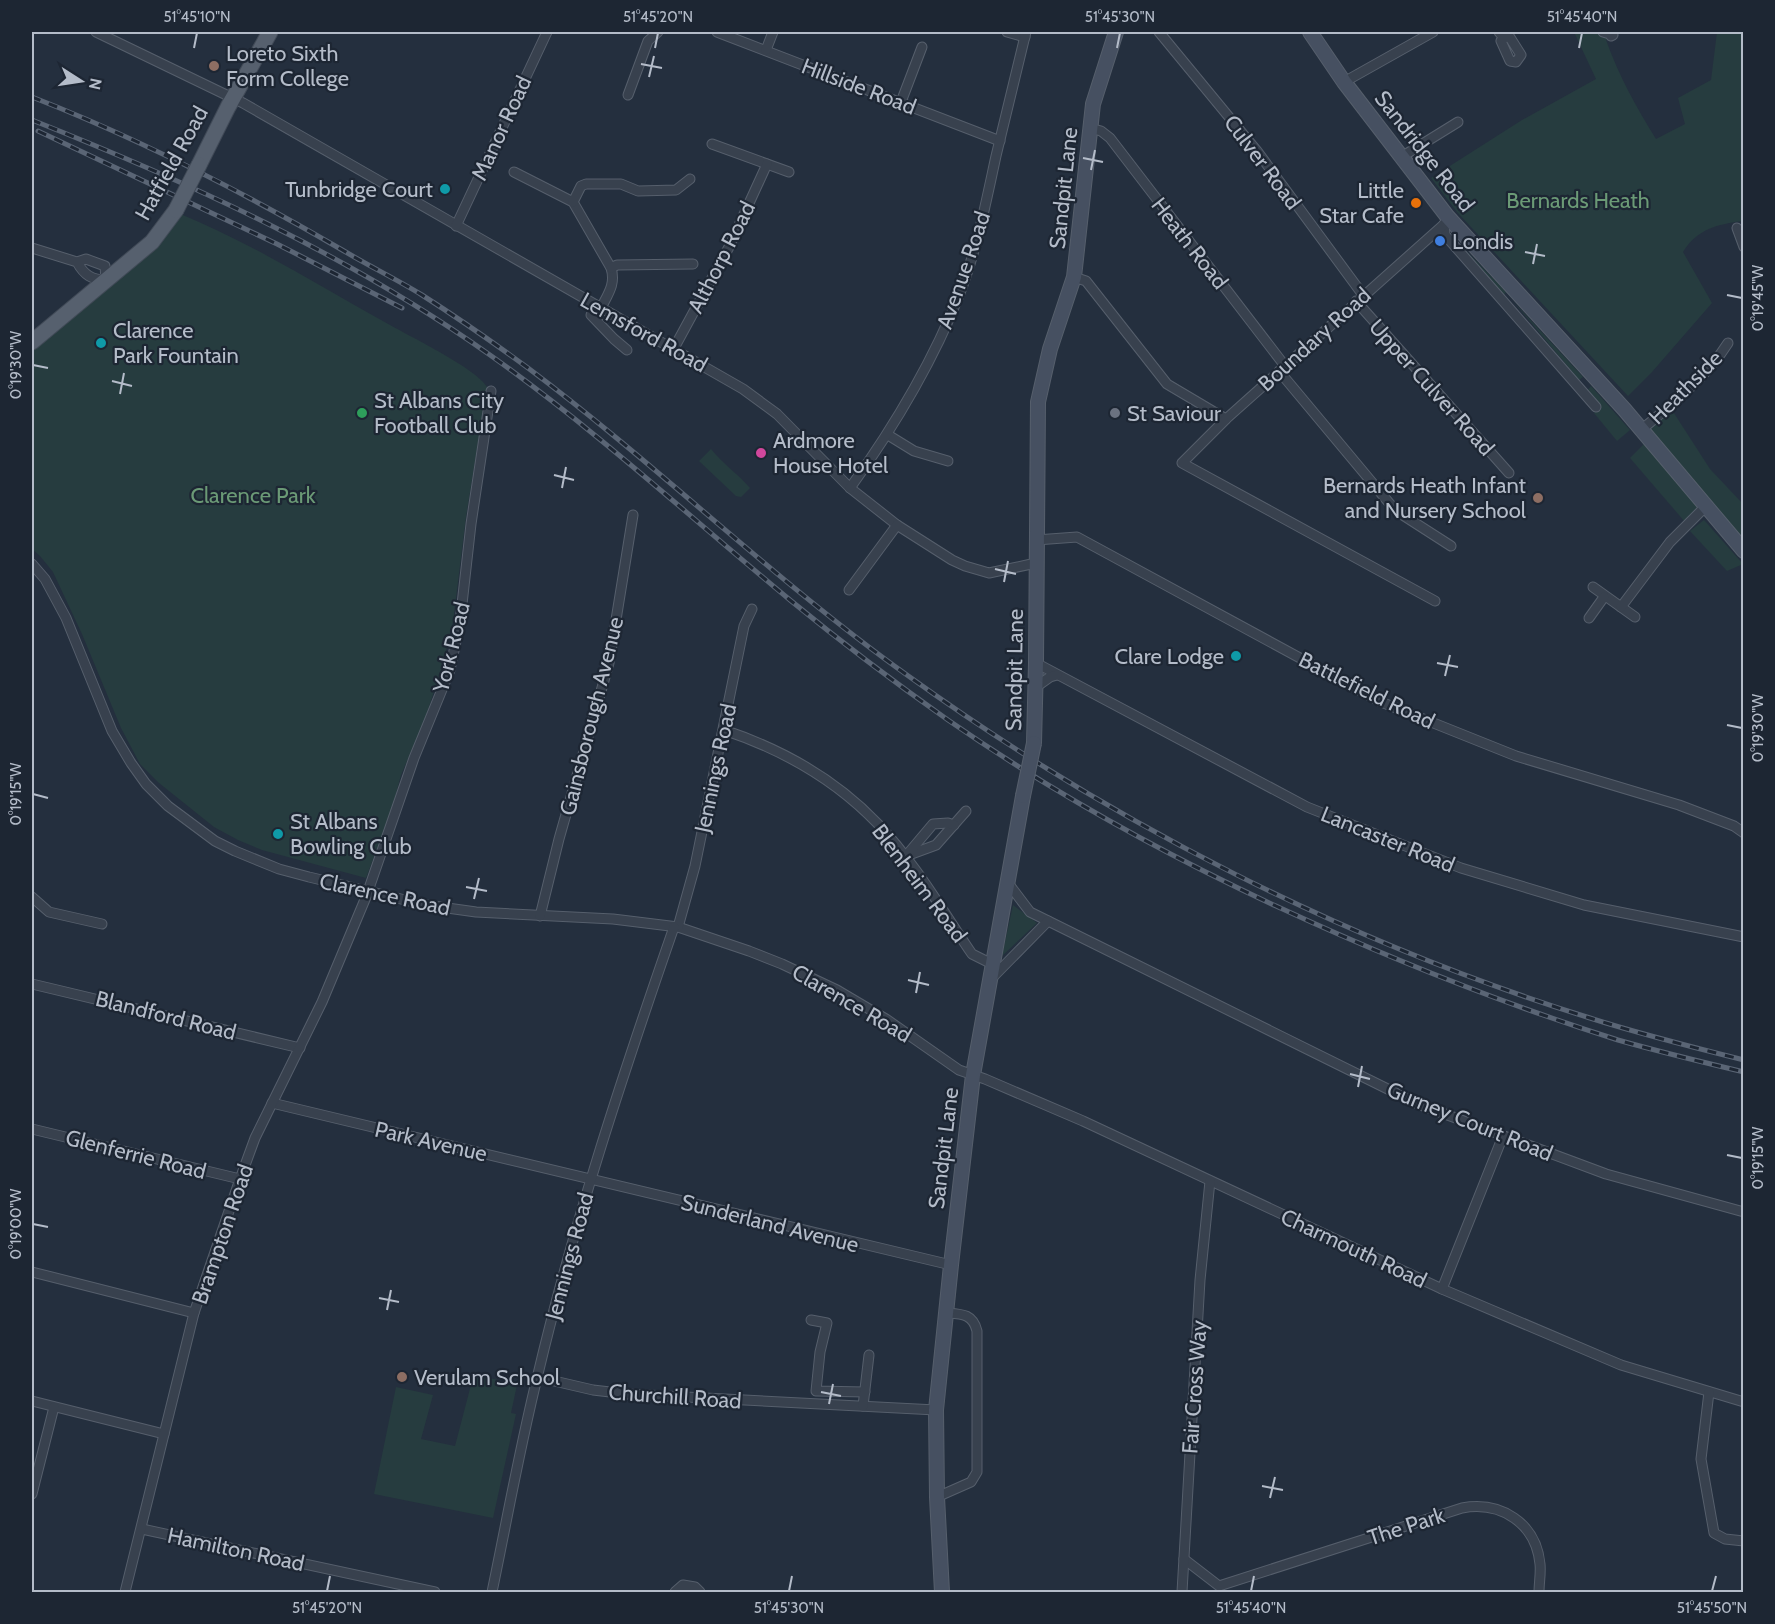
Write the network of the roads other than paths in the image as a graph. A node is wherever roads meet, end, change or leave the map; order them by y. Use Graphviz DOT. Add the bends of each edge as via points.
graph roads {
  1 [pos="96,32"];
  2 [pos="270,32"];
  3 [pos="547,32"];
  4 [pos="658,32"];
  5 [pos="717,32"];
  6 [pos="773,32"];
  7 [pos="1007,32"];
  8 [pos="1116,32"];
  9 [pos="1159,32"];
  10 [pos="1310,32"];
  11 [pos="1433,32"];
  12 [pos="1026,34"];
  13 [pos="922,47"];
  14 [pos="766,50"];
  15 [pos="1344,82"];
  16 [pos="628,95"];
  17 [pos="233,97"];
  18 [pos="901,102"];
  19 [pos="1458,122"];
  20 [pos="1090,128"];
  21 [pos="1000,141"];
  22 [pos="712,144"];
  23 [pos="1402,156"];
  24 [pos="766,164"];
  25 [pos="514,172"];
  26 [pos="789,172"];
  27 [pos="690,179"];
  28 [pos="573,202"];
  29 [pos="1447,222"];
  30 [pos="456,226"];
  31 [pos="1737,228"];
  32 [pos="1743,247"];
  33 [pos="32,248"];
  34 [pos="77,262"];
  35 [pos="693,264"];
  36 [pos="611,268"];
  37 [pos="1074,277"];
  38 [pos="106,280"];
  39 [pos="1515,290"];
  40 [pos="1359,298"];
  41 [pos="1503,301"];
  42 [pos="601,308"];
  43 [pos="591,315"];
  44 [pos="625,322"];
  45 [pos="614,339"];
  46 [pos="32,342"];
  47 [pos="1728,343"];
  48 [pos="673,350"];
  49 [pos="627,351"];
  50 [pos="1282,368"];
  51 [pos="1592,375"];
  52 [pos="1578,385"];
  53 [pos="491,391"];
  54 [pos="1596,407"];
  55 [pos="1226,419"];
  56 [pos="1641,430"];
  57 [pos="888,435"];
  58 [pos="948,461"];
  59 [pos="1509,473"];
  60 [pos="850,488"];
  61 [pos="1706,506"];
  62 [pos="633,515"];
  63 [pos="897,525"];
  64 [pos="1036,540"];
  65 [pos="1451,546"];
  66 [pos="1743,550"];
  67 [pos="1036,563"];
  68 [pos="32,564"];
  69 [pos="1593,587"];
  70 [pos="849,590"];
  71 [pos="1604,597"];
  72 [pos="1435,601"];
  73 [pos="1621,607"];
  74 [pos="752,609"];
  75 [pos="1635,617"];
  76 [pos="1589,618"];
  77 [pos="1036,663"];
  78 [pos="1057,675"];
  79 [pos="1036,687"];
  80 [pos="724,730"];
  81 [pos="966,811"];
  82 [pos="954,825"];
  83 [pos="1743,833"];
  84 [pos="906,856"];
  85 [pos="1008,883"];
  86 [pos="367,892"];
  87 [pos="32,897"];
  88 [pos="540,916"];
  89 [pos="1048,921"];
  90 [pos="102,924"];
  91 [pos="676,927"];
  92 [pos="1743,937"];
  93 [pos="993,963"];
  94 [pos="991,979"];
  95 [pos="32,984"];
  96 [pos="300,1048"];
  97 [pos="973,1075"];
  98 [pos="272,1103"];
  99 [pos="32,1129"];
  100 [pos="1503,1136"];
  101 [pos="590,1178"];
  102 [pos="240,1179"];
  103 [pos="1210,1181"];
  104 [pos="1743,1212"];
  105 [pos="951,1265"];
  106 [pos="32,1272"];
  107 [pos="1442,1289"];
  108 [pos="194,1313"];
  109 [pos="947,1313"];
  110 [pos="811,1320"];
  111 [pos="869,1355"];
  112 [pos="537,1377"];
  113 [pos="816,1390"];
  114 [pos="864,1392"];
  115 [pos="1709,1392"];
  116 [pos="32,1401"];
  117 [pos="1743,1402"];
  118 [pos="815,1403"];
  119 [pos="863,1406"];
  120 [pos="54,1407"];
  121 [pos="936,1410"];
  122 [pos="164,1434"];
  123 [pos="32,1494"];
  124 [pos="937,1497"];
  125 [pos="142,1529"];
  126 [pos="1743,1541"];
  127 [pos="1184,1559"];
  128 [pos="1219,1586"];
  129 [pos="125,1593"];
  130 [pos="435,1593"];
  131 [pos="492,1593"];
  132 [pos="675,1593"];
  133 [pos="700,1593"];
  134 [pos="942,1593"];
  135 [pos="1182,1593"];
  136 [pos="1210,1593"];
  137 [pos="1539,1593"];
  1 -- 17 [label="street, Lemsford Road"];
  2 -- 17 [label="main road, Hatfield Road"];
  3 -- 30 [label="street, Manor Road"];
  4 -- 16 [label="street" via="648,42"];
  5 -- 14 [label="street, Hillside Road"];
  6 -- 14 [label="street"];
  7 -- 12 [label="street"];
  8 -- 20 [label="street, Sandpit Lane" via="1093,104"];
  9 -- 40 [label="street, Culver Road" via="1257,151"];
  10 -- 15 [label="street, Sandridge Road"];
  11 -- 15 [label="street"];
  12 -- 21 [label="street, Avenue Road"];
  13 -- 18 [label="street"];
  14 -- 18 [label="street, Hillside Road"];
  15 -- 23 [label="street, Sandridge Road"];
  17 -- 30 [label="street, Lemsford Road"];
  17 -- 38 [label="main road, Hatfield Road, bridge" via="176,210 152,242"];
  18 -- 21 [label="street, Hillside Road"];
  19 -- 23 [label="street"];
  20 -- 37 [label="street, Sandpit Lane"];
  20 -- 50 [label="street, Heath Road" via="1110,138"];
  21 -- 57 [label="street, Avenue Road" via="960,292 931,358"];
  22 -- 24 [label="street"];
  23 -- 29 [label="street, Sandridge Road"];
  24 -- 26 [label="street"];
  24 -- 48 [label="street, Althorp Road" via="729,247"];
  25 -- 28 [label="street"];
  27 -- 28 [label="street" via="676,190 638,191 621,184 586,184"];
  28 -- 36 [label="street"];
  29 -- 39 [label="street, Sandridge Road"];
  29 -- 40 [label="street, Boundary Road"];
  29 -- 41 [label="street, Sandridge Road" via="1445,235"];
  30 -- 42 [label="street, Lemsford Road"];
  31 -- 32 [label="street"];
  33 -- 34 [label="street"];
  34 -- 38 [label="street" via="94,280"];
  34 -- 38 [label="street" via="86,259 105,266"];
  35 -- 36 [label="street"];
  36 -- 42 [label="street" via="613,284"];
  37 -- 55 [label="street" via="1086,281 1167,384"];
  37 -- 64 [label="street, Sandpit Lane" via="1050,349 1038,402"];
  38 -- 46 [label="main road, Hatfield Road"];
  39 -- 41 [label="street"];
  39 -- 51 [label="street, Sandridge Road"];
  40 -- 50 [label="street, Boundary Road"];
  40 -- 59 [label="street, Upper Culver Road"];
  41 -- 52 [label="street, Sandridge Road"];
  42 -- 44 [label="street, Lemsford Road"];
  43 -- 45 [label="street"];
  44 -- 45 [label="street"];
  44 -- 48 [label="street, Lemsford Road"];
  45 -- 49 [label="street"];
  47 -- 56 [label="street, Heathside" via="1717,360"];
  48 -- 60 [label="street, Lemsford Road" via="760,400"];
  50 -- 55 [label="street, Boundary Road"];
  50 -- 65 [label="street, Heath Road" via="1395,510"];
  51 -- 52 [label="street"];
  51 -- 56 [label="street, Sandridge Road"];
  52 -- 54 [label="street, Sandridge Road"];
  53 -- 86 [label="street, York Road" via="450,670"];
  55 -- 72 [label="street, Boundary Road" via="1182,463"];
  56 -- 61 [label="street, Sandridge Road"];
  57 -- 58 [label="street" via="914,451"];
  57 -- 60 [label="street, Avenue Road"];
  60 -- 63 [label="street, Lemsford Road"];
  61 -- 66 [label="street, Sandridge Road"];
  61 -- 73 [label="street" via="1670,542"];
  62 -- 88 [label="street, Gainsborough Avenue" via="609,663"];
  63 -- 67 [label="street, Lemsford Road" via="952,560 977,570 989,573"];
  63 -- 70 [label="street"];
  64 -- 67 [label="street, Sandpit Lane"];
  64 -- 83 [label="street, Battlefield Road" via="1077,537 1381,702 1516,756 1679,805"];
  67 -- 77 [label="street, Sandpit Lane"];
  68 -- 86 [label="street, Clarence Road" via="45,579 66,618 119,744 146,784 168,806 207,836 235,851 279,869"];
  69 -- 71 [label="street"];
  71 -- 73 [label="street"];
  71 -- 76 [label="street"];
  73 -- 75 [label="street"];
  74 -- 80 [label="street, Jennings Road" via="744,626"];
  77 -- 78 [label="street, Lancaster Road"];
  77 -- 79 [label="street, Sandpit Lane"];
  78 -- 79 [label="street"];
  78 -- 92 [label="street, Lancaster Road" via="1307,807 1461,868 1584,905"];
  79 -- 85 [label="street, Sandpit Lane, bridge" via="1034,743"];
  80 -- 84 [label="street, Blenheim Road" via="789,757 841,791"];
  80 -- 91 [label="street, Jennings Road" via="695,866"];
  81 -- 82 [label="street"];
  82 -- 84 [label="street" via="936,846"];
  82 -- 84 [label="street" via="933,824"];
  84 -- 93 [label="street, Blenheim Road" via="972,954"];
  85 -- 89 [label="street, Gurney Court Road" via="1030,912"];
  85 -- 93 [label="street, Sandpit Lane"];
  86 -- 88 [label="street, Clarence Road" via="476,912"];
  86 -- 96 [label="street, Brampton Road"];
  87 -- 90 [label="street" via="50,912"];
  88 -- 91 [label="street, Clarence Road" via="613,918"];
  89 -- 94 [label="street"];
  89 -- 100 [label="street, Gurney Court Road" via="1418,1104"];
  91 -- 97 [label="street, Clarence Road" via="782,964 837,990 959,1070"];
  91 -- 101 [label="street, Jennings Road"];
  93 -- 94 [label="street, Sandpit Lane"];
  94 -- 97 [label="street, Sandpit Lane"];
  95 -- 96 [label="street, Blandford Road"];
  96 -- 98 [label="street, Brampton Road"];
  97 -- 103 [label="street, Charmouth Road"];
  97 -- 105 [label="street, Sandpit Lane"];
  98 -- 101 [label="street, Park Avenue"];
  98 -- 102 [label="street, Brampton Road"];
  99 -- 102 [label="street, Glenferrie Road"];
  100 -- 104 [label="street, Gurney Court Road" via="1606,1174"];
  100 -- 107 [label="street"];
  101 -- 105 [label="street, Sunderland Avenue"];
  101 -- 112 [label="street, Jennings Road"];
  102 -- 108 [label="street, Brampton Road"];
  103 -- 107 [label="street, Charmouth Road"];
  103 -- 127 [label="street, Fair Cross Way" via="1200,1280"];
  105 -- 109 [label="street, Sandpit Lane"];
  106 -- 108 [label="street"];
  107 -- 115 [label="street, Charmouth Road" via="1621,1365"];
  108 -- 122 [label="street, Brampton Road"];
  109 -- 121 [label="street, Sandpit Lane"];
  109 -- 124 [label="street" via="967,1315 975,1322 977,1331 977,1472 971,1482"];
  110 -- 113 [label="street" via="827,1323"];
  111 -- 114 [label="street"];
  112 -- 118 [label="street, Churchill Road" via="627,1395"];
  112 -- 131 [label="street, Jennings Road"];
  113 -- 114 [label="street"];
  113 -- 118 [label="street"];
  114 -- 119 [label="street"];
  115 -- 117 [label="street, Charmouth Road"];
  115 -- 126 [label="street" via="1701,1459 1714,1533"];
  116 -- 120 [label="street"];
  118 -- 119 [label="street, Churchill Road"];
  119 -- 121 [label="street, Churchill Road"];
  120 -- 122 [label="street"];
  120 -- 123 [label="street"];
  121 -- 124 [label="street, Sandpit Lane"];
  122 -- 125 [label="street, Brampton Road"];
  124 -- 134 [label="street, Sandpit Lane"];
  125 -- 129 [label="street, Brampton Road"];
  125 -- 130 [label="street, Hamilton Road"];
  127 -- 128 [label="street"];
  127 -- 135 [label="street, Fair Cross Way"];
  128 -- 136 [label="street, The Park"];
  128 -- 137 [label="street, The Park" via="1477,1505 1496,1508 1527,1528 1540,1564"];
  132 -- 133 [label="street" via="683,1585 695,1587"];
}
